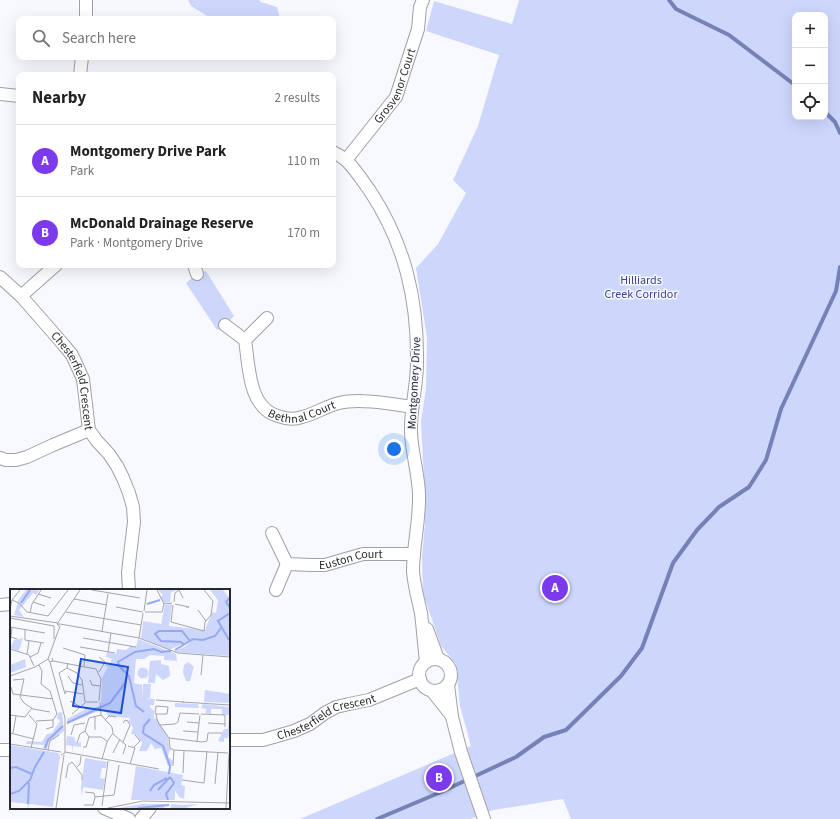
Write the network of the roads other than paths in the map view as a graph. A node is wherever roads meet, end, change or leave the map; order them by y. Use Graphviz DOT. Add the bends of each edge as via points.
graph roads {
  1 [pos="86,0"];
  2 [pos="423,0"];
  3 [pos="86,16"];
  4 [pos="82,60"];
  5 [pos="80,72"];
  6 [pos="0,94"];
  7 [pos="16,96"];
  8 [pos="336,154"];
  9 [pos="346,160"];
  10 [pos="53,268"];
  11 [pos="0,277"];
  12 [pos="21,296"];
  13 [pos="267,318"];
  14 [pos="225,325"];
  15 [pos="245,340"];
  16 [pos="412,407"];
  17 [pos="89,430"];
  18 [pos="0,458"];
  19 [pos="272,533"];
  20 [pos="414,554"];
  21 [pos="287,564"];
  22 [pos="129,589"];
  23 [pos="276,590"];
  24 [pos="10,604"];
  25 [pos="0,605"];
  26 [pos="421,613"];
  27 [pos="438,659"];
  28 [pos="426,661"];
  29 [pos="420,679"];
  30 [pos="448,685"];
  31 [pos="432,691"];
  32 [pos="452,717"];
  33 [pos="230,740"];
  34 [pos="106,809"];
  35 [pos="149,809"];
  36 [pos="129,819"];
  37 [pos="141,819"];
  38 [pos="484,819"];
  1 -- 3 [label="street"];
  2 -- 9 [label="street, Grosvenor Court" via="418,30 396,97"];
  4 -- 5 [label="street"];
  6 -- 7 [label="street"];
  8 -- 9 [label="street, Montgomery Drive"];
  9 -- 16 [label="street, Montgomery Drive" via="383,212 404,260 410,282 416,323 417,364"];
  10 -- 12 [label="street"];
  11 -- 12 [label="street, Chesterfield Crescent"];
  12 -- 17 [label="street, Chesterfield Crescent" via="72,355 85,392"];
  13 -- 15 [label="street"];
  14 -- 15 [label="street"];
  15 -- 16 [label="street, Bethnal Court" via="256,398 274,415 287,419 302,417 340,403 356,402"];
  16 -- 20 [label="street, Montgomery Drive" via="411,433 419,511"];
  17 -- 18 [label="street" via="27,457 16,460"];
  17 -- 22 [label="street, Chesterfield Crescent" via="117,466 133,507"];
  19 -- 21 [label="street"];
  20 -- 21 [label="street, Euston Court" via="363,554 326,564"];
  20 -- 26 [label="street, Montgomery Drive" via="413,572"];
  21 -- 23 [label="street"];
  24 -- 25 [label="street"];
  26 -- 27 [label="street, Montgomery Drive"];
  26 -- 28 [label="street, Montgomery Drive"];
  27 -- 28 [label="street"];
  27 -- 30 [label="street" via="449,665 451,678"];
  28 -- 29 [label="street" via="421,666"];
  29 -- 31 [label="street" via="422,685"];
  29 -- 33 [label="street, Chesterfield Crescent" via="370,700 336,707 294,731 263,740"];
  30 -- 31 [label="street" via="441,690"];
  30 -- 32 [label="street"];
  31 -- 32 [label="street"];
  32 -- 38 [label="street"];
  34 -- 36 [label="street"];
  35 -- 37 [label="street"];
}
